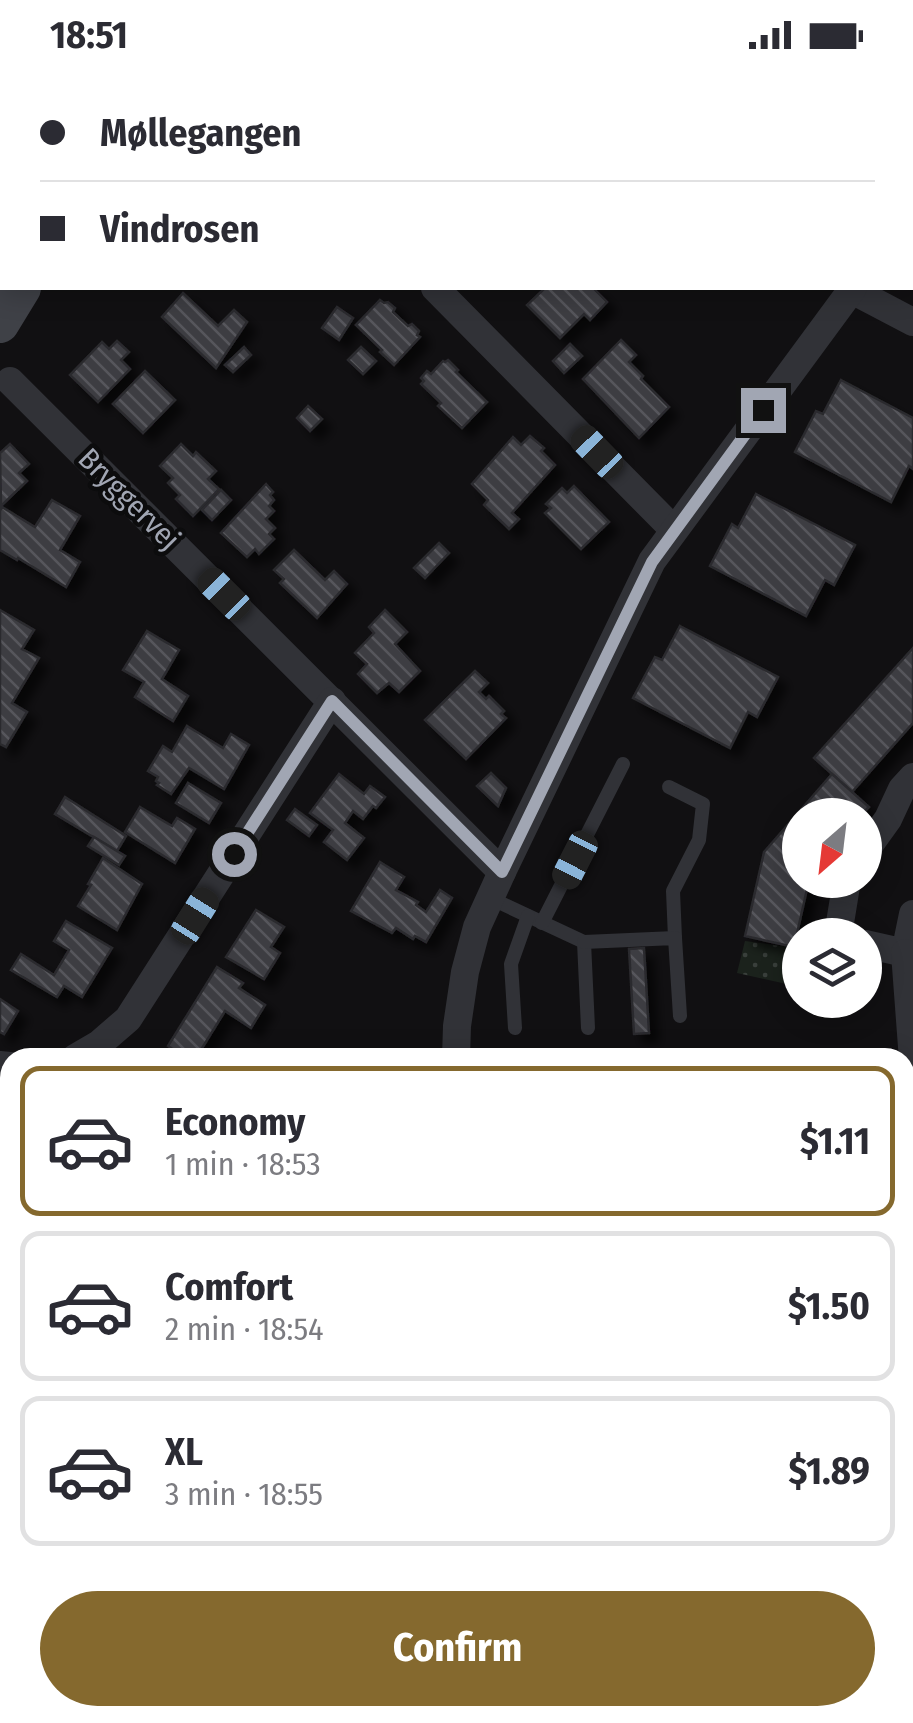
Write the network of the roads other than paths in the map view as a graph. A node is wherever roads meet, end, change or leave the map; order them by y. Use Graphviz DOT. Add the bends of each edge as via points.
graph roads {
  1 [pos="21,290"];
  2 [pos="437,290"];
  3 [pos="851,290"];
  4 [pos="854,290"];
  5 [pos="913,322"];
  6 [pos="0,324"];
  7 [pos="10,381"];
  8 [pos="674,530"];
  9 [pos="332,701"];
  10 [pos="623,764"];
  11 [pos="669,787"];
  12 [pos="909,788"];
  13 [pos="882,827"];
  14 [pos="502,872"];
  15 [pos="490,898"];
  16 [pos="913,914"];
  17 [pos="535,919"];
  18 [pos="675,938"];
  19 [pos="584,942"];
  20 [pos="882,948"];
  21 [pos="906,953"];
  22 [pos="680,1016"];
  23 [pos="515,1028"];
  24 [pos="588,1028"];
  25 [pos="92,1048"];
  26 [pos="457,1048"];
  27 [pos="912,1048"];
  1 -- 6 [label="street"];
  2 -- 8 [label="street"];
  3 -- 8 [label="street"];
  4 -- 5 [label="street"];
  7 -- 9 [label="street, Bryggervej"];
  8 -- 14 [label="street" via="652,562"];
  9 -- 14 [label="street, Bryggervej"];
  9 -- 25 [label="street" via="128,1019"];
  10 -- 17 [label="lane"];
  11 -- 18 [label="lane" via="703,804 699,840 674,890"];
  12 -- 13 [label="street"];
  14 -- 15 [label="street"];
  15 -- 17 [label="lane"];
  15 -- 26 [label="street" via="465,972"];
  16 -- 21 [label="street"];
  17 -- 19 [label="lane"];
  17 -- 23 [label="lane" via="511,964"];
  18 -- 19 [label="lane"];
  18 -- 22 [label="lane"];
  19 -- 24 [label="lane"];
  20 -- 21 [label="street"];
  21 -- 27 [label="street"];
}
